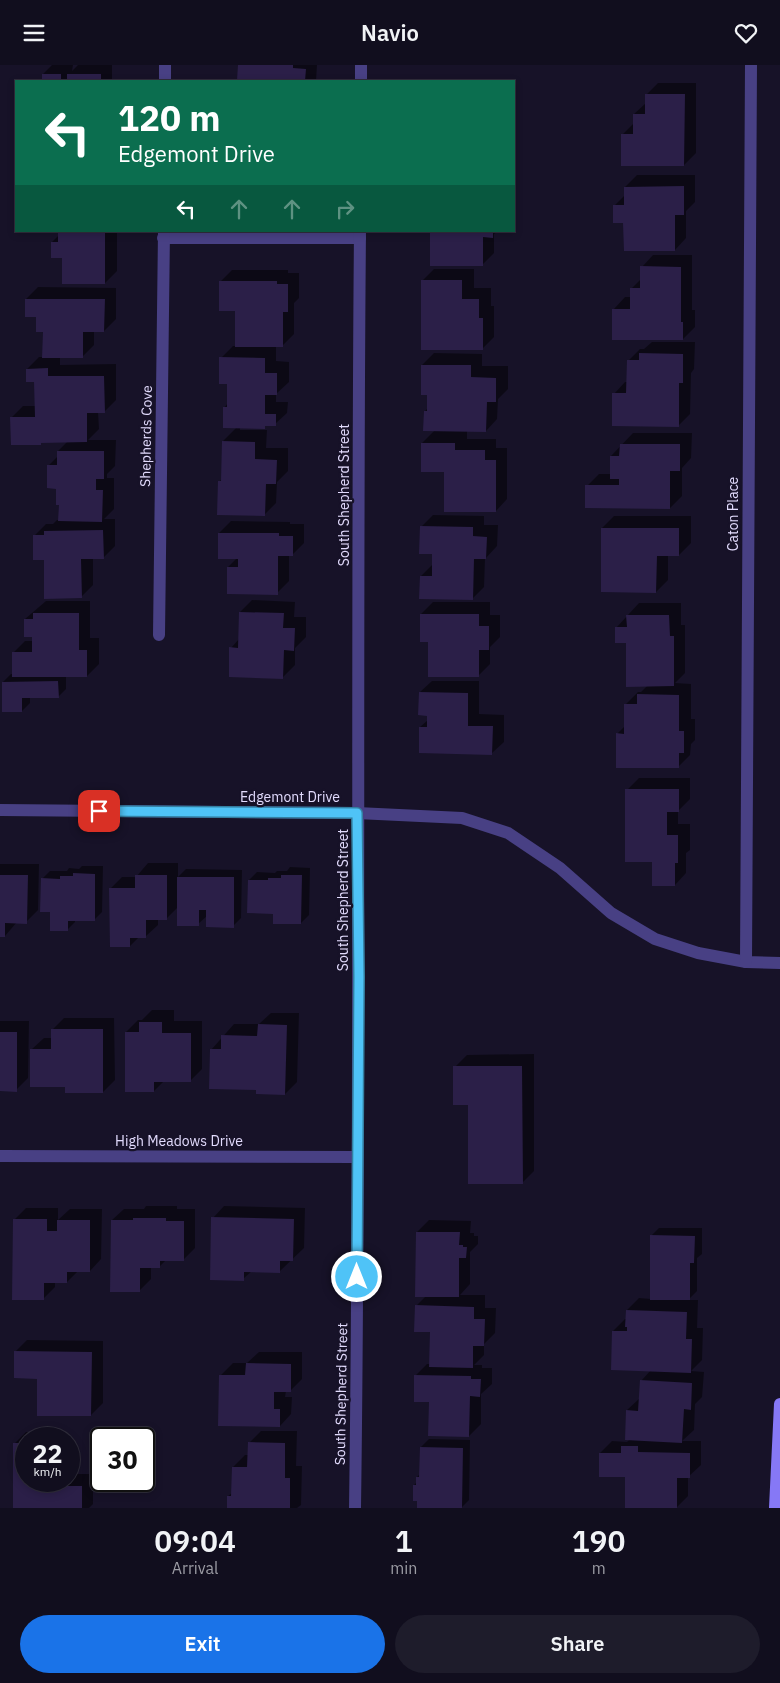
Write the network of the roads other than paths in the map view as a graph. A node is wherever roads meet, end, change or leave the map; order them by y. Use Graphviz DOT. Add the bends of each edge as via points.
graph roads {
  1 [pos="165,65"];
  2 [pos="361,65"];
  3 [pos="751,65"];
  4 [pos="165,80"];
  5 [pos="361,80"];
  6 [pos="164,235"];
  7 [pos="360,235"];
  8 [pos="159,635"];
  9 [pos="0,810"];
  10 [pos="357,813"];
  11 [pos="746,962"];
  12 [pos="780,963"];
  13 [pos="0,1156"];
  14 [pos="357,1157"];
  15 [pos="780,1404"];
  16 [pos="355,1508"];
  17 [pos="775,1508"];
  1 -- 4 [label="street"];
  2 -- 5 [label="street"];
  3 -- 11 [label="street, Caton Place"];
  6 -- 7 [label="street, Shepherds Cove"];
  6 -- 8 [label="street, Shepherds Cove"];
  7 -- 10 [label="street, South Shepherd Street"];
  9 -- 10 [label="street, Edgemont Drive"];
  10 -- 11 [label="street, Edgemont Drive" via="462,818 508,833 560,867 611,913 655,939 698,953"];
  10 -- 14 [label="street, South Shepherd Street"];
  11 -- 12 [label="street, Edgemont Drive"];
  13 -- 14 [label="street, High Meadows Drive"];
  14 -- 16 [label="street, South Shepherd Street"];
  15 -- 17 [label="street"];
}
